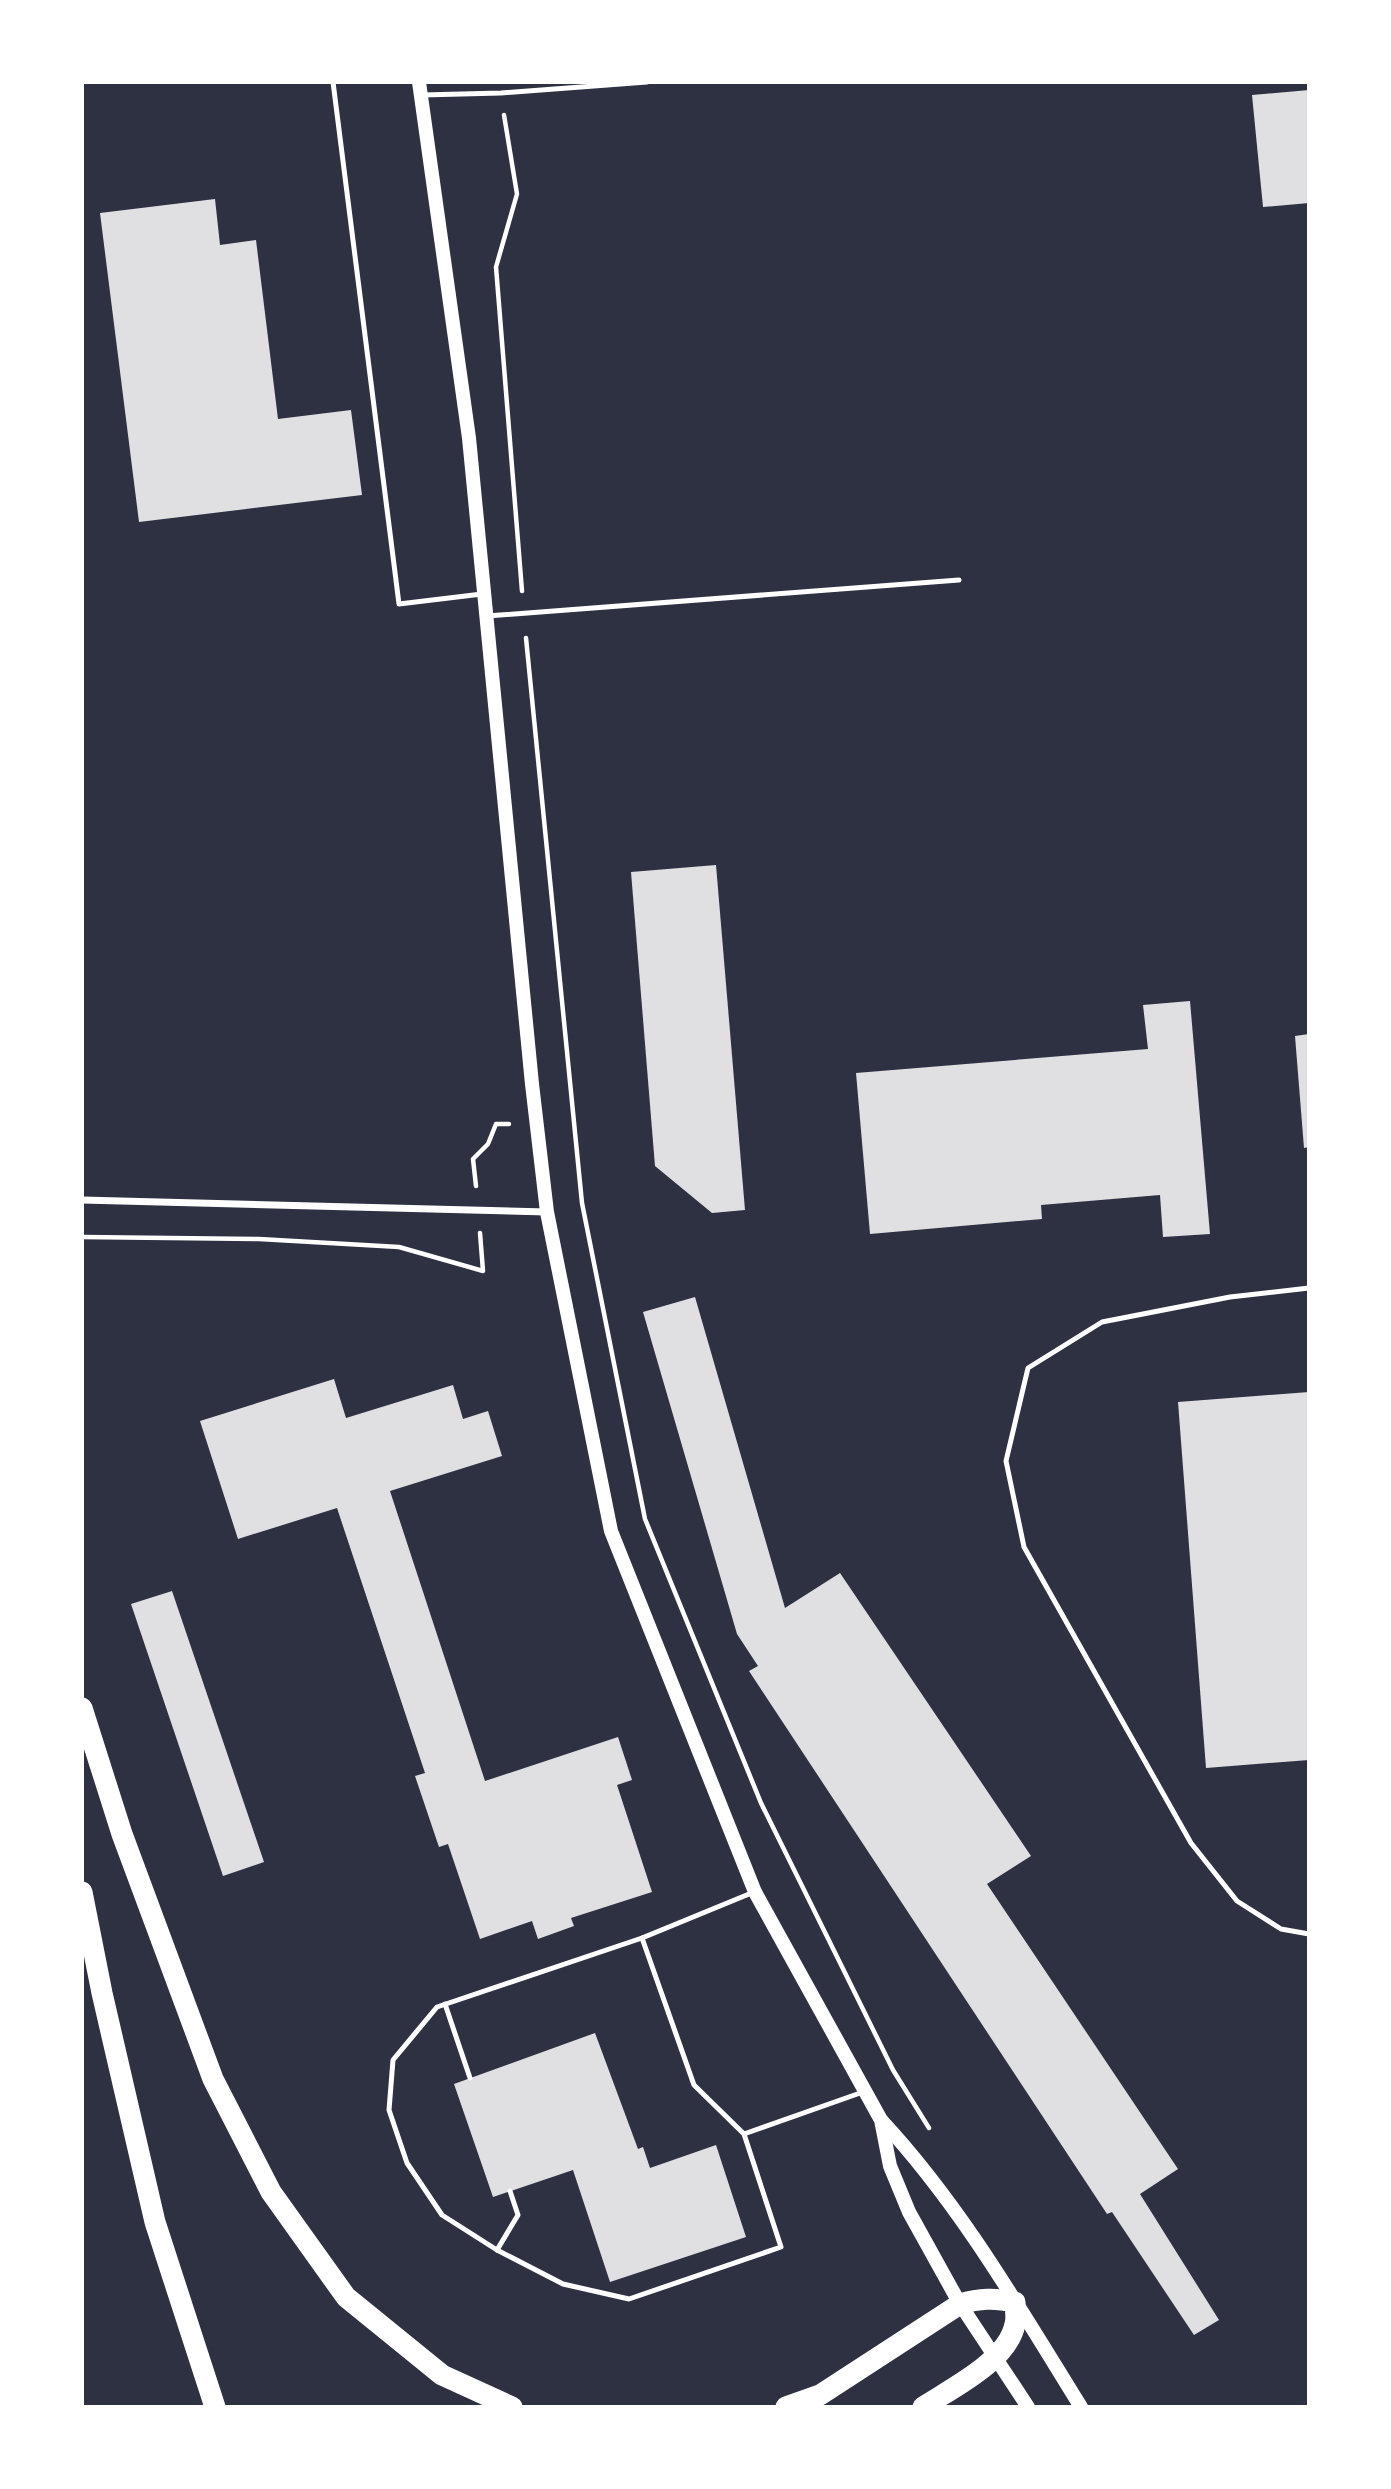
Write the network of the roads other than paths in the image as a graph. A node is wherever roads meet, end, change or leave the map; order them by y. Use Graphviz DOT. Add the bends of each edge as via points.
graph roads {
  1 [pos="333,82"];
  2 [pos="647,82"];
  3 [pos="421,88"];
  4 [pos="959,580"];
  5 [pos="485,594"];
  6 [pos="487,616"];
  7 [pos="82,1200"];
  8 [pos="547,1212"];
  9 [pos="1309,1288"];
  10 [pos="82,1708"];
  11 [pos="82,1892"];
  12 [pos="755,1892"];
  13 [pos="1309,1934"];
  14 [pos="642,1938"];
  15 [pos="444,2004"];
  16 [pos="470,2078"];
  17 [pos="866,2091"];
  18 [pos="881,2120"];
  19 [pos="744,2134"];
  20 [pos="510,2191"];
  21 [pos="497,2250"];
  22 [pos="1015,2302"];
  23 [pos="960,2304"];
  24 [pos="996,2356"];
  25 [pos="215,2407"];
  26 [pos="512,2407"];
  27 [pos="786,2407"];
  28 [pos="923,2407"];
  29 [pos="1028,2407"];
  30 [pos="1082,2407"];
  1 -- 5 [label="lane" via="399,604"];
  2 -- 3 [label="lane" via="501,93"];
  3 -- 5 [label="main road" via="469,438"];
  4 -- 6 [label="lane"];
  5 -- 6 [label="main road"];
  6 -- 8 [label="main road"];
  7 -- 8 [label="street"];
  8 -- 12 [label="main road" via="611,1531"];
  9 -- 13 [label="lane" via="1230,1297 1102,1322 1028,1368 1006,1461 1024,1547 1191,1843 1237,1901 1281,1929"];
  10 -- 26 [label="highway" via="122,1834 214,2079 271,2192 346,2297 442,2375"];
  11 -- 25 [label="highway" via="155,2222"];
  12 -- 14 [label="lane"];
  12 -- 17 [label="main road"];
  14 -- 15 [label="lane"];
  14 -- 19 [label="lane" via="694,2085"];
  15 -- 16 [label="lane"];
  15 -- 21 [label="lane" via="393,2060 389,2110 407,2163 442,2215"];
  17 -- 18 [label="main road"];
  17 -- 19 [label="lane"];
  18 -- 22 [label="main road" via="943,2194"];
  18 -- 23 [label="main road" via="890,2166 909,2212"];
  19 -- 21 [label="lane" via="781,2247 629,2299 563,2284"];
  20 -- 21 [label="lane" via="518,2215"];
  22 -- 23 [label="highway" via="997,2298"];
  22 -- 24 [label="highway" via="1016,2323 1009,2342"];
  22 -- 30 [label="main road"];
  23 -- 24 [label="main road"];
  23 -- 27 [label="highway" via="820,2395"];
  24 -- 28 [label="highway"];
  24 -- 29 [label="main road"];
}
